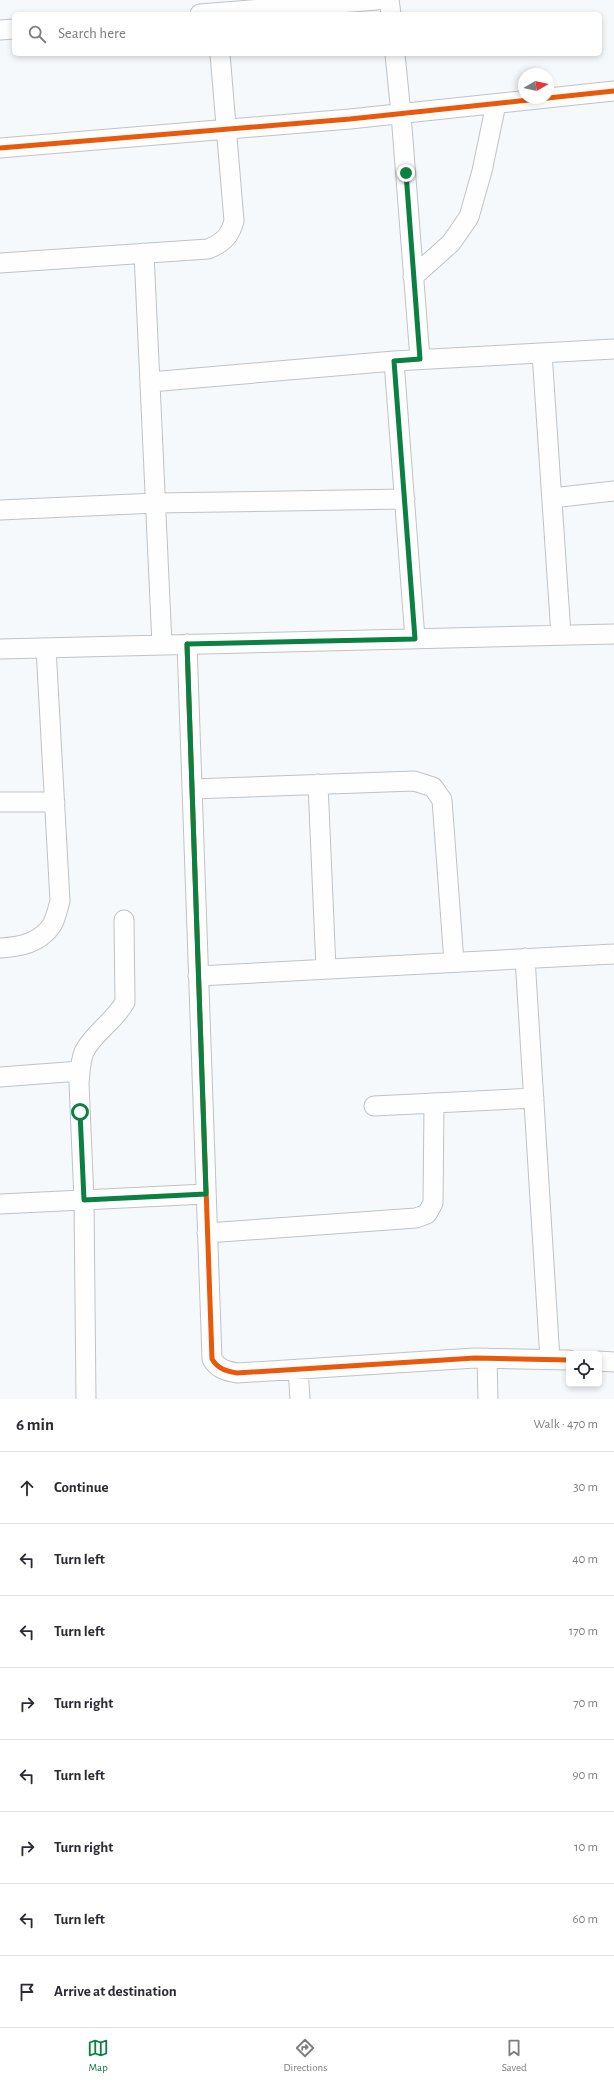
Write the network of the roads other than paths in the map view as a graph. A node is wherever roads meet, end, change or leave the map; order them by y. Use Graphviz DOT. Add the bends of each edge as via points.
graph roads {
  1 [pos="377,0"];
  2 [pos="389,0"];
  3 [pos="236,12"];
  4 [pos="390,12"];
  5 [pos="12,29"];
  6 [pos="0,30"];
  7 [pos="220,56"];
  8 [pos="395,56"];
  9 [pos="614,91"];
  10 [pos="496,104"];
  11 [pos="401,114"];
  12 [pos="226,130"];
  13 [pos="0,148"];
  14 [pos="144,253"];
  15 [pos="0,263"];
  16 [pos="414,277"];
  17 [pos="614,349"];
  18 [pos="542,353"];
  19 [pos="420,359"];
  20 [pos="394,361"];
  21 [pos="150,382"];
  22 [pos="614,491"];
  23 [pos="552,498"];
  24 [pos="405,499"];
  25 [pos="156,503"];
  26 [pos="0,510"];
  27 [pos="614,634"];
  28 [pos="561,635"];
  29 [pos="415,639"];
  30 [pos="187,644"];
  31 [pos="162,645"];
  32 [pos="46,648"];
  33 [pos="0,649"];
  34 [pos="318,784"];
  35 [pos="192,789"];
  36 [pos="0,802"];
  37 [pos="55,802"];
  38 [pos="124,920"];
  39 [pos="0,948"];
  40 [pos="614,954"];
  41 [pos="525,958"];
  42 [pos="454,962"];
  43 [pos="326,969"];
  44 [pos="198,976"];
  45 [pos="80,1071"];
  46 [pos="0,1077"];
  47 [pos="534,1098"];
  48 [pos="434,1103"];
  49 [pos="374,1106"];
  50 [pos="206,1194"];
  51 [pos="84,1200"];
  52 [pos="0,1204"];
  53 [pos="207,1234"];
  54 [pos="487,1358"];
  55 [pos="550,1360"];
  56 [pos="566,1360"];
  57 [pos="602,1361"];
  58 [pos="614,1362"];
  59 [pos="298,1369"];
  60 [pos="86,1399"];
  61 [pos="300,1399"];
  62 [pos="488,1399"];
  1 -- 3 [label="street"];
  2 -- 4 [label="street"];
  5 -- 6 [label="street"];
  7 -- 12 [label="street"];
  8 -- 11 [label="street"];
  9 -- 10 [label="street"];
  10 -- 11 [label="street"];
  10 -- 16 [label="street" via="469,217 451,243"];
  11 -- 12 [label="street"];
  11 -- 16 [label="street"];
  12 -- 13 [label="street"];
  12 -- 14 [label="street" via="234,221 231,233 220,244 208,249"];
  14 -- 15 [label="street"];
  14 -- 21 [label="street"];
  16 -- 19 [label="street"];
  17 -- 18 [label="street"];
  18 -- 19 [label="street"];
  18 -- 23 [label="street"];
  19 -- 20 [label="street"];
  20 -- 21 [label="street"];
  20 -- 24 [label="street"];
  21 -- 25 [label="street"];
  22 -- 23 [label="street"];
  23 -- 28 [label="street"];
  24 -- 25 [label="street"];
  24 -- 29 [label="street"];
  25 -- 26 [label="street"];
  25 -- 31 [label="street"];
  27 -- 28 [label="street"];
  28 -- 29 [label="street"];
  29 -- 30 [label="street"];
  30 -- 31 [label="street"];
  30 -- 35 [label="street"];
  31 -- 32 [label="street"];
  32 -- 33 [label="street"];
  32 -- 37 [label="street"];
  34 -- 35 [label="street"];
  34 -- 42 [label="street" via="414,781 433,787 442,800"];
  34 -- 43 [label="street"];
  35 -- 44 [label="street"];
  36 -- 37 [label="street"];
  37 -- 39 [label="street" via="60,901 52,924 36,940 16,947"];
  38 -- 45 [label="street" via="125,1002 119,1013 84,1052"];
  40 -- 41 [label="street"];
  41 -- 42 [label="street"];
  41 -- 47 [label="street"];
  42 -- 43 [label="street"];
  43 -- 44 [label="street"];
  44 -- 50 [label="street"];
  45 -- 46 [label="street"];
  45 -- 51 [label="street"];
  47 -- 48 [label="street"];
  47 -- 55 [label="street"];
  48 -- 49 [label="street"];
  48 -- 53 [label="street" via="433,1203 427,1214 416,1218"];
  50 -- 51 [label="street"];
  50 -- 53 [label="street"];
  51 -- 52 [label="street"];
  51 -- 60 [label="street"];
  53 -- 59 [label="street" via="211,1349 216,1366 237,1373"];
  54 -- 55 [label="street"];
  54 -- 59 [label="street"];
  54 -- 62 [label="street"];
  55 -- 56 [label="street"];
  57 -- 58 [label="street"];
  59 -- 61 [label="street"];
}
